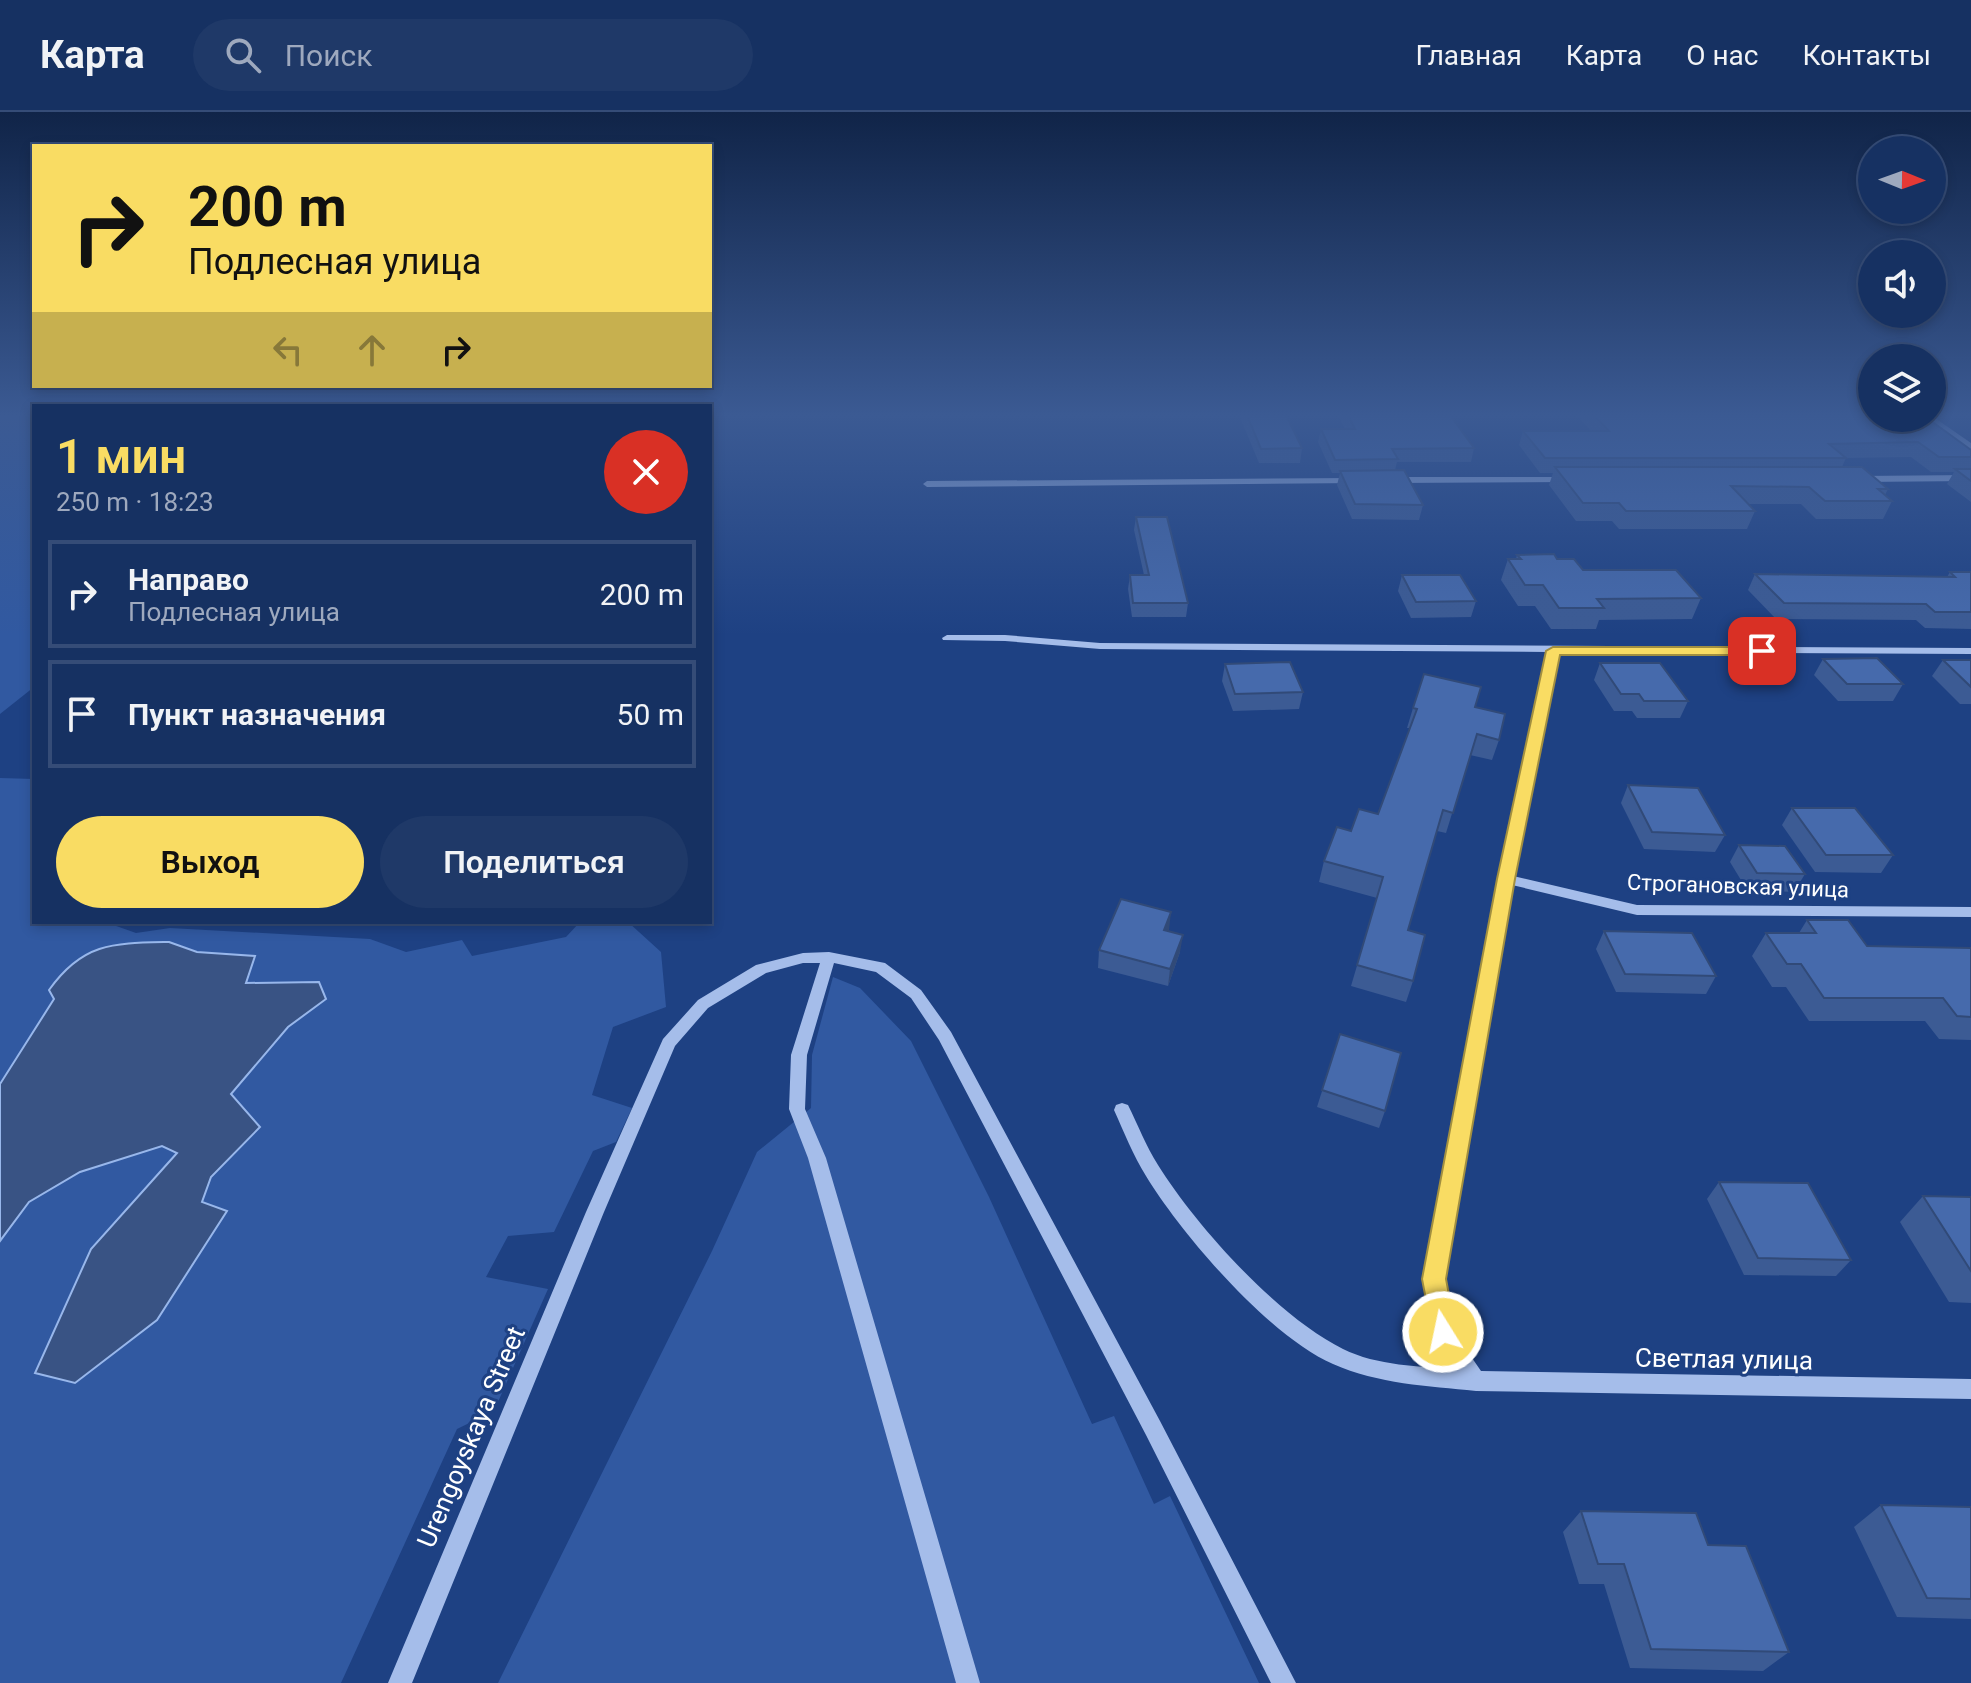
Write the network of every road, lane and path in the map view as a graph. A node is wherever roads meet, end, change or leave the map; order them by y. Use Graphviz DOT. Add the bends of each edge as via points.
graph roads {
  1 [pos="947,638"];
  2 [pos="1553,651"];
  3 [pos="1971,651"];
  4 [pos="1506,879"];
  5 [pos="1971,912"];
  6 [pos="829,957"];
  7 [pos="1122,1110"];
  8 [pos="1476,1381"];
  9 [pos="1971,1389"];
  10 [pos="400,1683"];
  11 [pos="968,1683"];
  12 [pos="1284,1683"];
  1 -- 2 [label="street" via="1100,646"];
  2 -- 3 [label="street"];
  2 -- 4 [label="street"];
  4 -- 5 [label="street, Строгановская улица" via="1637,910"];
  4 -- 8 [label="street" via="1434,1279 1443,1332"];
  6 -- 10 [label="street, Urengoyskaya Street" via="761,969 703,1004 669,1043"];
  6 -- 11 [label="street" via="799,1055 797,1109 817,1158"];
  6 -- 12 [label="street, Urengoyskaya Street" via="880,967 916,994 945,1036"];
  7 -- 8 [label="street, Светлая улица" via="1152,1172 1283,1322 1339,1357 1414,1375"];
  8 -- 9 [label="street, Светлая улица"];
}
